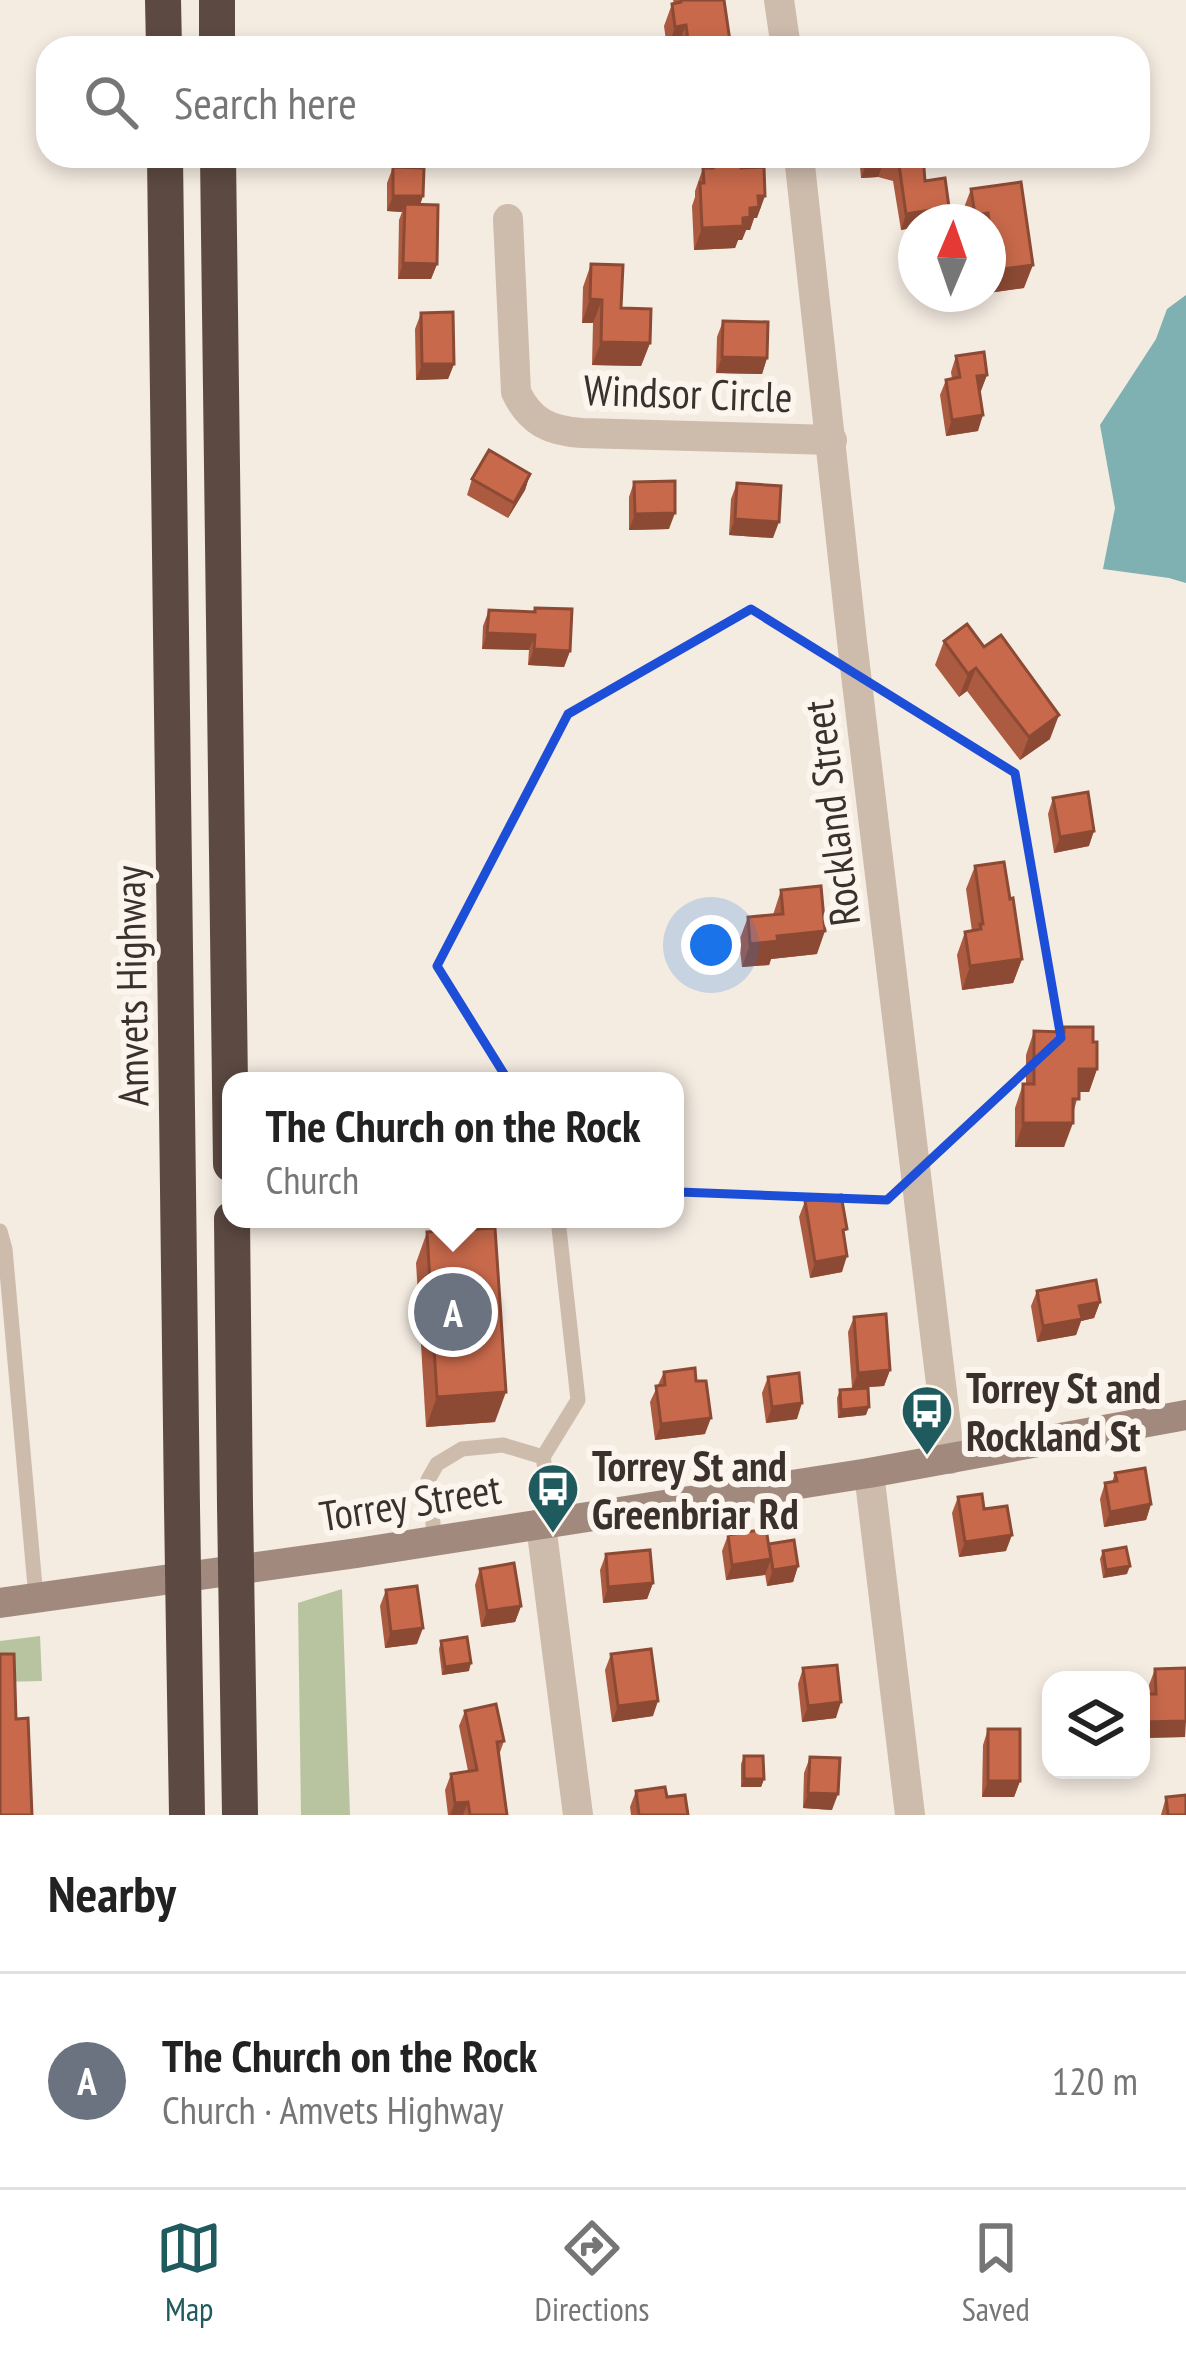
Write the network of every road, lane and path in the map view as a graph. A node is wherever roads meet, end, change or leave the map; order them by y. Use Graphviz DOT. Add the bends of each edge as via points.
graph roads {
  1 [pos="164,0"];
  2 [pos="217,0"];
  3 [pos="779,0"];
  4 [pos="164,36"];
  5 [pos="217,36"];
  6 [pos="784,36"];
  7 [pos="165,168"];
  8 [pos="218,168"];
  9 [pos="801,168"];
  10 [pos="508,219"];
  11 [pos="832,440"];
  12 [pos="230,1072"];
  13 [pos="232,1228"];
  14 [pos="559,1228"];
  15 [pos="0,1231"];
  16 [pos="1186,1415"];
  17 [pos="544,1457"];
  18 [pos="950,1459"];
  19 [pos="869,1473"];
  20 [pos="548,1524"];
  21 [pos="435,1541"];
  22 [pos="36,1598"];
  23 [pos="0,1603"];
  24 [pos="187,1815"];
  25 [pos="240,1815"];
  26 [pos="578,1815"];
  27 [pos="910,1815"];
  1 -- 4 [label="highway"];
  2 -- 5 [label="highway"];
  3 -- 6 [label="street"];
  7 -- 24 [label="highway, Amvets Highway, bridge"];
  8 -- 12 [label="highway"];
  9 -- 11 [label="street, Rockland Street"];
  10 -- 11 [label="street, Windsor Circle" via="516,392 537,421 582,434"];
  11 -- 18 [label="street, Rockland Street"];
  13 -- 25 [label="highway, bridge"];
  14 -- 17 [label="lane" via="578,1400"];
  15 -- 22 [label="lane"];
  16 -- 18 [label="main road, Torrey Street"];
  17 -- 20 [label="lane"];
  17 -- 21 [label="lane" via="503,1445 461,1449 436,1464 428,1480"];
  18 -- 19 [label="main road, Torrey Street"];
  19 -- 20 [label="main road, Torrey Street"];
  19 -- 27 [label="street"];
  20 -- 21 [label="main road, Torrey Street"];
  20 -- 26 [label="street"];
  21 -- 22 [label="main road, Torrey Street"];
  22 -- 23 [label="main road, Torrey Street"];
}
